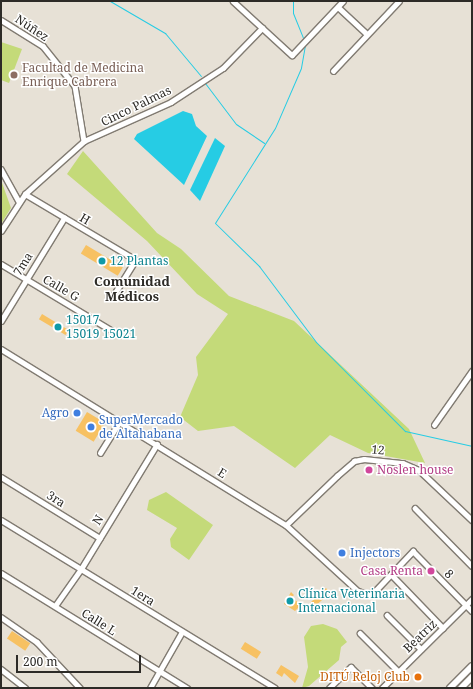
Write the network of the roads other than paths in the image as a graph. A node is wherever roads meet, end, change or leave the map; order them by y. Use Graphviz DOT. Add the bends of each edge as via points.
graph roads {
  1 [pos="233,1"];
  2 [pos="343,1"];
  3 [pos="399,1"];
  4 [pos="338,7"];
  5 [pos="1,20"];
  6 [pos="262,28"];
  7 [pos="366,33"];
  8 [pos="333,71"];
  9 [pos="84,142"];
  10 [pos="1,169"];
  11 [pos="25,194"];
  12 [pos="19,201"];
  13 [pos="64,218"];
  14 [pos="1,231"];
  15 [pos="1,264"];
  16 [pos="26,279"];
  17 [pos="114,298"];
  18 [pos="1,322"];
  19 [pos="112,330"];
  20 [pos="1,349"];
  21 [pos="472,371"];
  22 [pos="120,421"];
  23 [pos="434,425"];
  24 [pos="157,444"];
  25 [pos="100,453"];
  26 [pos="1,477"];
  27 [pos="415,508"];
  28 [pos="1,520"];
  29 [pos="472,520"];
  30 [pos="286,525"];
  31 [pos="100,538"];
  32 [pos="413,552"];
  33 [pos="472,566"];
  34 [pos="81,569"];
  35 [pos="1,573"];
  36 [pos="391,574"];
  37 [pos="472,599"];
  38 [pos="466,605"];
  39 [pos="55,606"];
  40 [pos="472,611"];
  41 [pos="387,615"];
  42 [pos="1,617"];
  43 [pos="442,628"];
  44 [pos="182,632"];
  45 [pos="360,632"];
  46 [pos="420,649"];
  47 [pos="472,666"];
  48 [pos="1,669"];
  49 [pos="159,671"];
  50 [pos="398,671"];
  51 [pos="472,677"];
  52 [pos="25,688"];
  53 [pos="80,688"];
  54 [pos="150,688"];
  55 [pos="187,688"];
  56 [pos="275,688"];
  57 [pos="329,688"];
  58 [pos="372,688"];
  59 [pos="382,688"];
  60 [pos="450,688"];
  61 [pos="461,688"];
  1 -- 6 [label="street"];
  2 -- 4 [label="street"];
  3 -- 7 [label="street"];
  4 -- 6 [label="street" via="292,55"];
  4 -- 7 [label="street"];
  5 -- 9 [label="street, Núñez" via="43,46 75,86"];
  6 -- 9 [label="street, Cinco Palmas" via="223,68 171,102"];
  7 -- 8 [label="street" via="363,42"];
  9 -- 11 [label="street, Cinco Palmas"];
  10 -- 12 [label="street"];
  11 -- 12 [label="street, Cinco Palmas"];
  11 -- 13 [label="street, H"];
  12 -- 14 [label="street, Cinco Palmas"];
  13 -- 16 [label="street, 7ma"];
  13 -- 17 [label="street, H" via="136,260"];
  15 -- 16 [label="street, Calle G"];
  16 -- 18 [label="street, 7ma"];
  16 -- 19 [label="street, Calle G"];
  20 -- 22 [label="street, E"];
  21 -- 23 [label="street"];
  22 -- 24 [label="street, E"];
  22 -- 25 [label="street"];
  24 -- 30 [label="street, E"];
  24 -- 31 [label="street, N"];
  26 -- 31 [label="street, 3ra"];
  27 -- 33 [label="street"];
  28 -- 34 [label="street, 1era"];
  29 -- 30 [label="street, 12" via="419,470 403,463 364,459 343,471"];
  30 -- 36 [label="street, E" via="358,591 367,594 375,591"];
  31 -- 34 [label="street, N"];
  32 -- 36 [label="street, E"];
  32 -- 38 [label="street, 8"];
  34 -- 39 [label="street, N"];
  34 -- 44 [label="street, 1era"];
  35 -- 39 [label="street, Calle L"];
  36 -- 43 [label="street"];
  37 -- 38 [label="street, Beatriz"];
  38 -- 40 [label="street, 8"];
  38 -- 43 [label="street, Beatriz"];
  39 -- 49 [label="street, Calle L"];
  41 -- 46 [label="street"];
  42 -- 53 [label="street" via="37,642"];
  43 -- 46 [label="street, Beatriz"];
  44 -- 49 [label="street"];
  44 -- 56 [label="street, 1era"];
  45 -- 50 [label="street"];
  46 -- 50 [label="street, Beatriz"];
  47 -- 60 [label="highway"];
  48 -- 52 [label="street"];
  49 -- 54 [label="street"];
  49 -- 55 [label="street, Calle L"];
  50 -- 59 [label="street, Beatriz"];
  51 -- 61 [label="highway"];
  57 -- 58 [label="street" via="351,666"];
}
